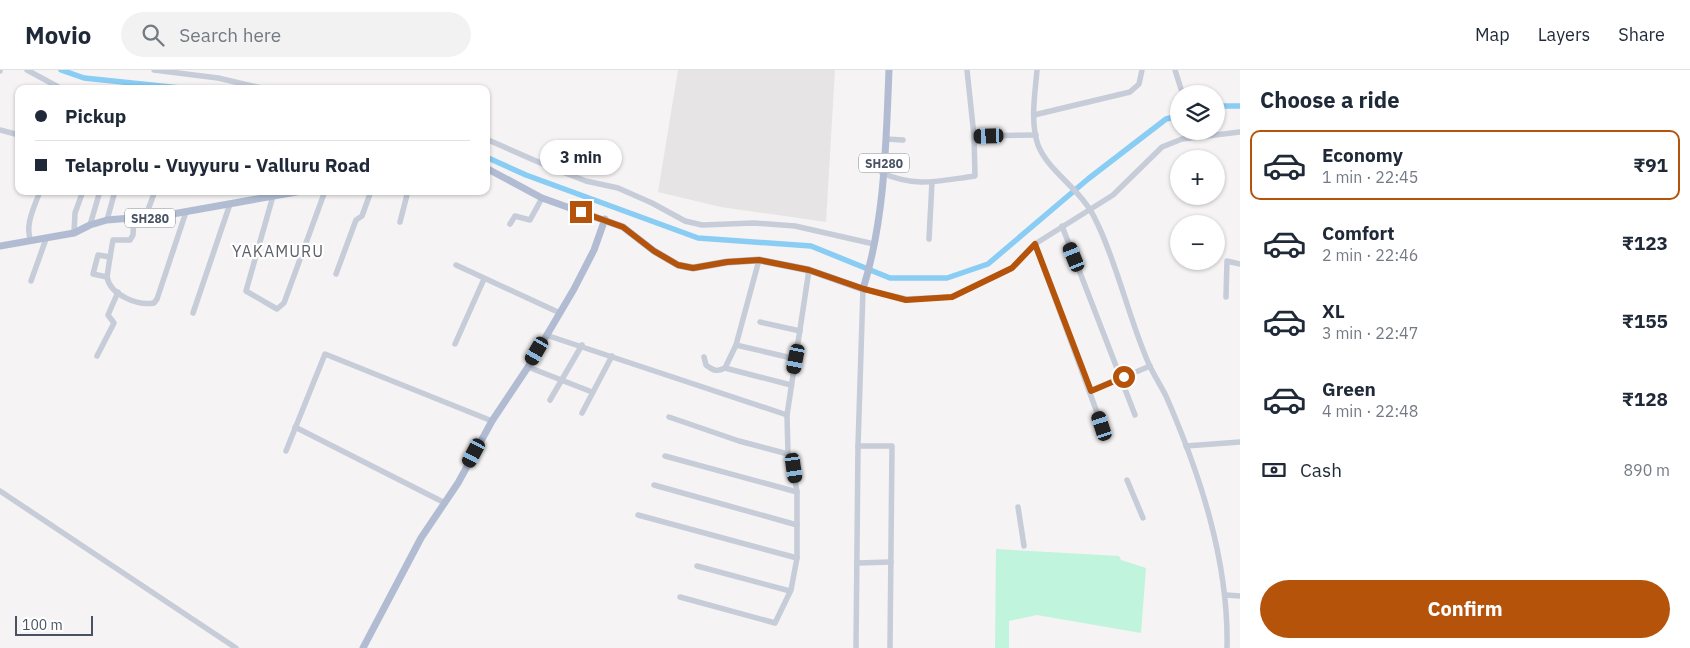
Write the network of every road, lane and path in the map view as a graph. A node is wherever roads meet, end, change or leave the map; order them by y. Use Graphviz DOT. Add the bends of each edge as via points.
graph roads {
  1 [pos="27,70"];
  2 [pos="154,70"];
  3 [pos="889,70"];
  4 [pos="967,70"];
  5 [pos="1037,70"];
  6 [pos="1142,70"];
  7 [pos="1175,70"];
  8 [pos="55,85"];
  9 [pos="249,85"];
  10 [pos="1180,85"];
  11 [pos="1034,115"];
  12 [pos="0,130"];
  13 [pos="1240,132"];
  14 [pos="15,134"];
  15 [pos="1036,134"];
  16 [pos="974,136"];
  17 [pos="886,139"];
  18 [pos="903,140"];
  19 [pos="490,141"];
  20 [pos="490,170"];
  21 [pos="882,173"];
  22 [pos="932,182"];
  23 [pos="39,195"];
  24 [pos="82,195"];
  25 [pos="99,195"];
  26 [pos="114,195"];
  27 [pos="154,195"];
  28 [pos="277,195"];
  29 [pos="324,195"];
  30 [pos="370,195"];
  31 [pos="407,195"];
  32 [pos="273,196"];
  33 [pos="542,198"];
  34 [pos="230,204"];
  35 [pos="1091,210"];
  36 [pos="186,212"];
  37 [pos="145,218"];
  38 [pos="134,219"];
  39 [pos="605,219"];
  40 [pos="107,220"];
  41 [pos="400,222"];
  42 [pos="510,224"];
  43 [pos="90,225"];
  44 [pos="1062,226"];
  45 [pos="74,234"];
  46 [pos="929,238"];
  47 [pos="46,239"];
  48 [pos="30,241"];
  49 [pos="874,244"];
  50 [pos="1035,244"];
  51 [pos="0,246"];
  52 [pos="110,258"];
  53 [pos="759,260"];
  54 [pos="1240,264"];
  55 [pos="456,265"];
  56 [pos="809,270"];
  57 [pos="336,274"];
  58 [pos="107,277"];
  59 [pos="484,279"];
  60 [pos="31,281"];
  61 [pos="864,289"];
  62 [pos="118,292"];
  63 [pos="1226,297"];
  64 [pos="192,313"];
  65 [pos="560,313"];
  66 [pos="760,322"];
  67 [pos="800,331"];
  68 [pos="546,335"];
  69 [pos="456,344"];
  70 [pos="582,345"];
  71 [pos="736,345"];
  72 [pos="98,356"];
  73 [pos="612,356"];
  74 [pos="704,357"];
  75 [pos="796,359"];
  76 [pos="1150,366"];
  77 [pos="528,367"];
  78 [pos="726,368"];
  79 [pos="561,381"];
  80 [pos="791,385"];
  81 [pos="1091,391"];
  82 [pos="592,392"];
  83 [pos="550,400"];
  84 [pos="582,413"];
  85 [pos="787,415"];
  86 [pos="1135,415"];
  87 [pos="669,417"];
  88 [pos="492,421"];
  89 [pos="1102,426"];
  90 [pos="295,427"];
  91 [pos="1240,442"];
  92 [pos="858,446"];
  93 [pos="1186,446"];
  94 [pos="286,450"];
  95 [pos="788,454"];
  96 [pos="665,456"];
  97 [pos="1127,480"];
  98 [pos="654,485"];
  99 [pos="0,491"];
  100 [pos="797,492"];
  101 [pos="444,503"];
  102 [pos="1018,507"];
  103 [pos="638,515"];
  104 [pos="1143,518"];
  105 [pos="797,525"];
  106 [pos="1024,546"];
  107 [pos="797,558"];
  108 [pos="857,562"];
  109 [pos="891,562"];
  110 [pos="697,566"];
  111 [pos="790,591"];
  112 [pos="1226,595"];
  113 [pos="1240,596"];
  114 [pos="680,597"];
  115 [pos="236,648"];
  116 [pos="363,648"];
  117 [pos="856,648"];
  118 [pos="890,648"];
  119 [pos="1227,648"];
  1 -- 8 [label="street"];
  2 -- 9 [label="street"];
  3 -- 17 [label="main road, SH280"];
  4 -- 16 [label="street"];
  5 -- 11 [label="street"];
  6 -- 11 [label="street" via="1139,84 1130,92"];
  7 -- 10 [label="street"];
  11 -- 15 [label="street"];
  12 -- 14 [label="street"];
  13 -- 35 [label="street" via="1182,140 1162,147 1113,195"];
  15 -- 16 [label="street"];
  15 -- 35 [label="street" via="1041,150"];
  16 -- 22 [label="street" via="975,176"];
  17 -- 18 [label="street"];
  17 -- 21 [label="main road, SH280"];
  19 -- 49 [label="street" via="569,174 618,188 685,221 702,225 754,223 795,226"];
  20 -- 33 [label="main road"];
  21 -- 22 [label="street" via="905,182"];
  21 -- 49 [label="main road, SH280"];
  22 -- 46 [label="street"];
  23 -- 48 [label="street" via="29,223"];
  24 -- 45 [label="street" via="75,213"];
  25 -- 43 [label="street"];
  26 -- 40 [label="street"];
  27 -- 37 [label="street"];
  28 -- 32 [label="main road, SH280"];
  29 -- 32 [label="street" via="284,303 277,310 246,291"];
  30 -- 57 [label="street" via="362,216 356,220"];
  31 -- 41 [label="street"];
  32 -- 34 [label="main road, SH280"];
  33 -- 39 [label="main road"];
  33 -- 42 [label="street" via="530,220 515,216"];
  34 -- 36 [label="main road, SH280"];
  34 -- 64 [label="street"];
  35 -- 44 [label="street"];
  35 -- 76 [label="street" via="1113,258"];
  36 -- 37 [label="main road, SH280"];
  36 -- 62 [label="street" via="154,303 143,305"];
  37 -- 38 [label="main road, SH280"];
  38 -- 40 [label="main road, SH280"];
  38 -- 52 [label="street" via="130,240 113,240"];
  39 -- 53 [label="main road" via="623,227 678,265 693,268"];
  39 -- 65 [label="main road" via="584,271"];
  40 -- 43 [label="main road, SH280"];
  43 -- 45 [label="main road, SH280"];
  44 -- 50 [label="street"];
  44 -- 86 [label="street"];
  45 -- 47 [label="main road, SH280"];
  47 -- 48 [label="main road, SH280"];
  47 -- 60 [label="street"];
  48 -- 51 [label="main road, SH280"];
  49 -- 61 [label="main road, SH280"];
  50 -- 61 [label="street" via="1012,268 952,297 906,300"];
  50 -- 81 [label="street"];
  52 -- 58 [label="street"];
  52 -- 58 [label="street" via="98,255 93,274"];
  53 -- 56 [label="main road"];
  53 -- 71 [label="street"];
  54 -- 63 [label="street" via="1228,260"];
  55 -- 59 [label="street"];
  56 -- 61 [label="main road"];
  56 -- 67 [label="street"];
  58 -- 62 [label="street" via="108,284"];
  59 -- 65 [label="street"];
  59 -- 69 [label="street"];
  61 -- 92 [label="street"];
  62 -- 72 [label="street" via="108,315 114,323"];
  65 -- 68 [label="main road"];
  66 -- 67 [label="street"];
  67 -- 75 [label="street"];
  68 -- 70 [label="street"];
  68 -- 77 [label="main road"];
  70 -- 73 [label="street"];
  70 -- 79 [label="street"];
  71 -- 75 [label="street"];
  71 -- 78 [label="street"];
  73 -- 82 [label="street"];
  73 -- 85 [label="street"];
  74 -- 78 [label="street" via="706,365 713,370 718,372"];
  75 -- 80 [label="street"];
  76 -- 81 [label="street, bridge"];
  76 -- 93 [label="street"];
  77 -- 79 [label="street"];
  77 -- 88 [label="main road"];
  78 -- 80 [label="street"];
  79 -- 82 [label="street"];
  79 -- 83 [label="street"];
  80 -- 85 [label="street"];
  81 -- 89 [label="street"];
  82 -- 84 [label="street"];
  85 -- 95 [label="street"];
  87 -- 95 [label="street"];
  88 -- 90 [label="street" via="326,354"];
  88 -- 101 [label="main road"];
  90 -- 94 [label="street"];
  90 -- 101 [label="street"];
  91 -- 93 [label="street"];
  92 -- 108 [label="street"];
  92 -- 109 [label="street" via="892,446"];
  93 -- 112 [label="street" via="1212,530"];
  95 -- 100 [label="street" via="794,468"];
  96 -- 100 [label="street"];
  97 -- 104 [label="street"];
  98 -- 105 [label="street"];
  99 -- 115 [label="street"];
  100 -- 105 [label="street"];
  101 -- 116 [label="main road" via="421,538"];
  102 -- 106 [label="street"];
  103 -- 107 [label="street"];
  105 -- 107 [label="street"];
  107 -- 111 [label="street"];
  108 -- 109 [label="street"];
  108 -- 117 [label="street"];
  109 -- 118 [label="street"];
  110 -- 111 [label="street"];
  111 -- 114 [label="street" via="775,623"];
  112 -- 113 [label="street"];
  112 -- 119 [label="street"];
}
